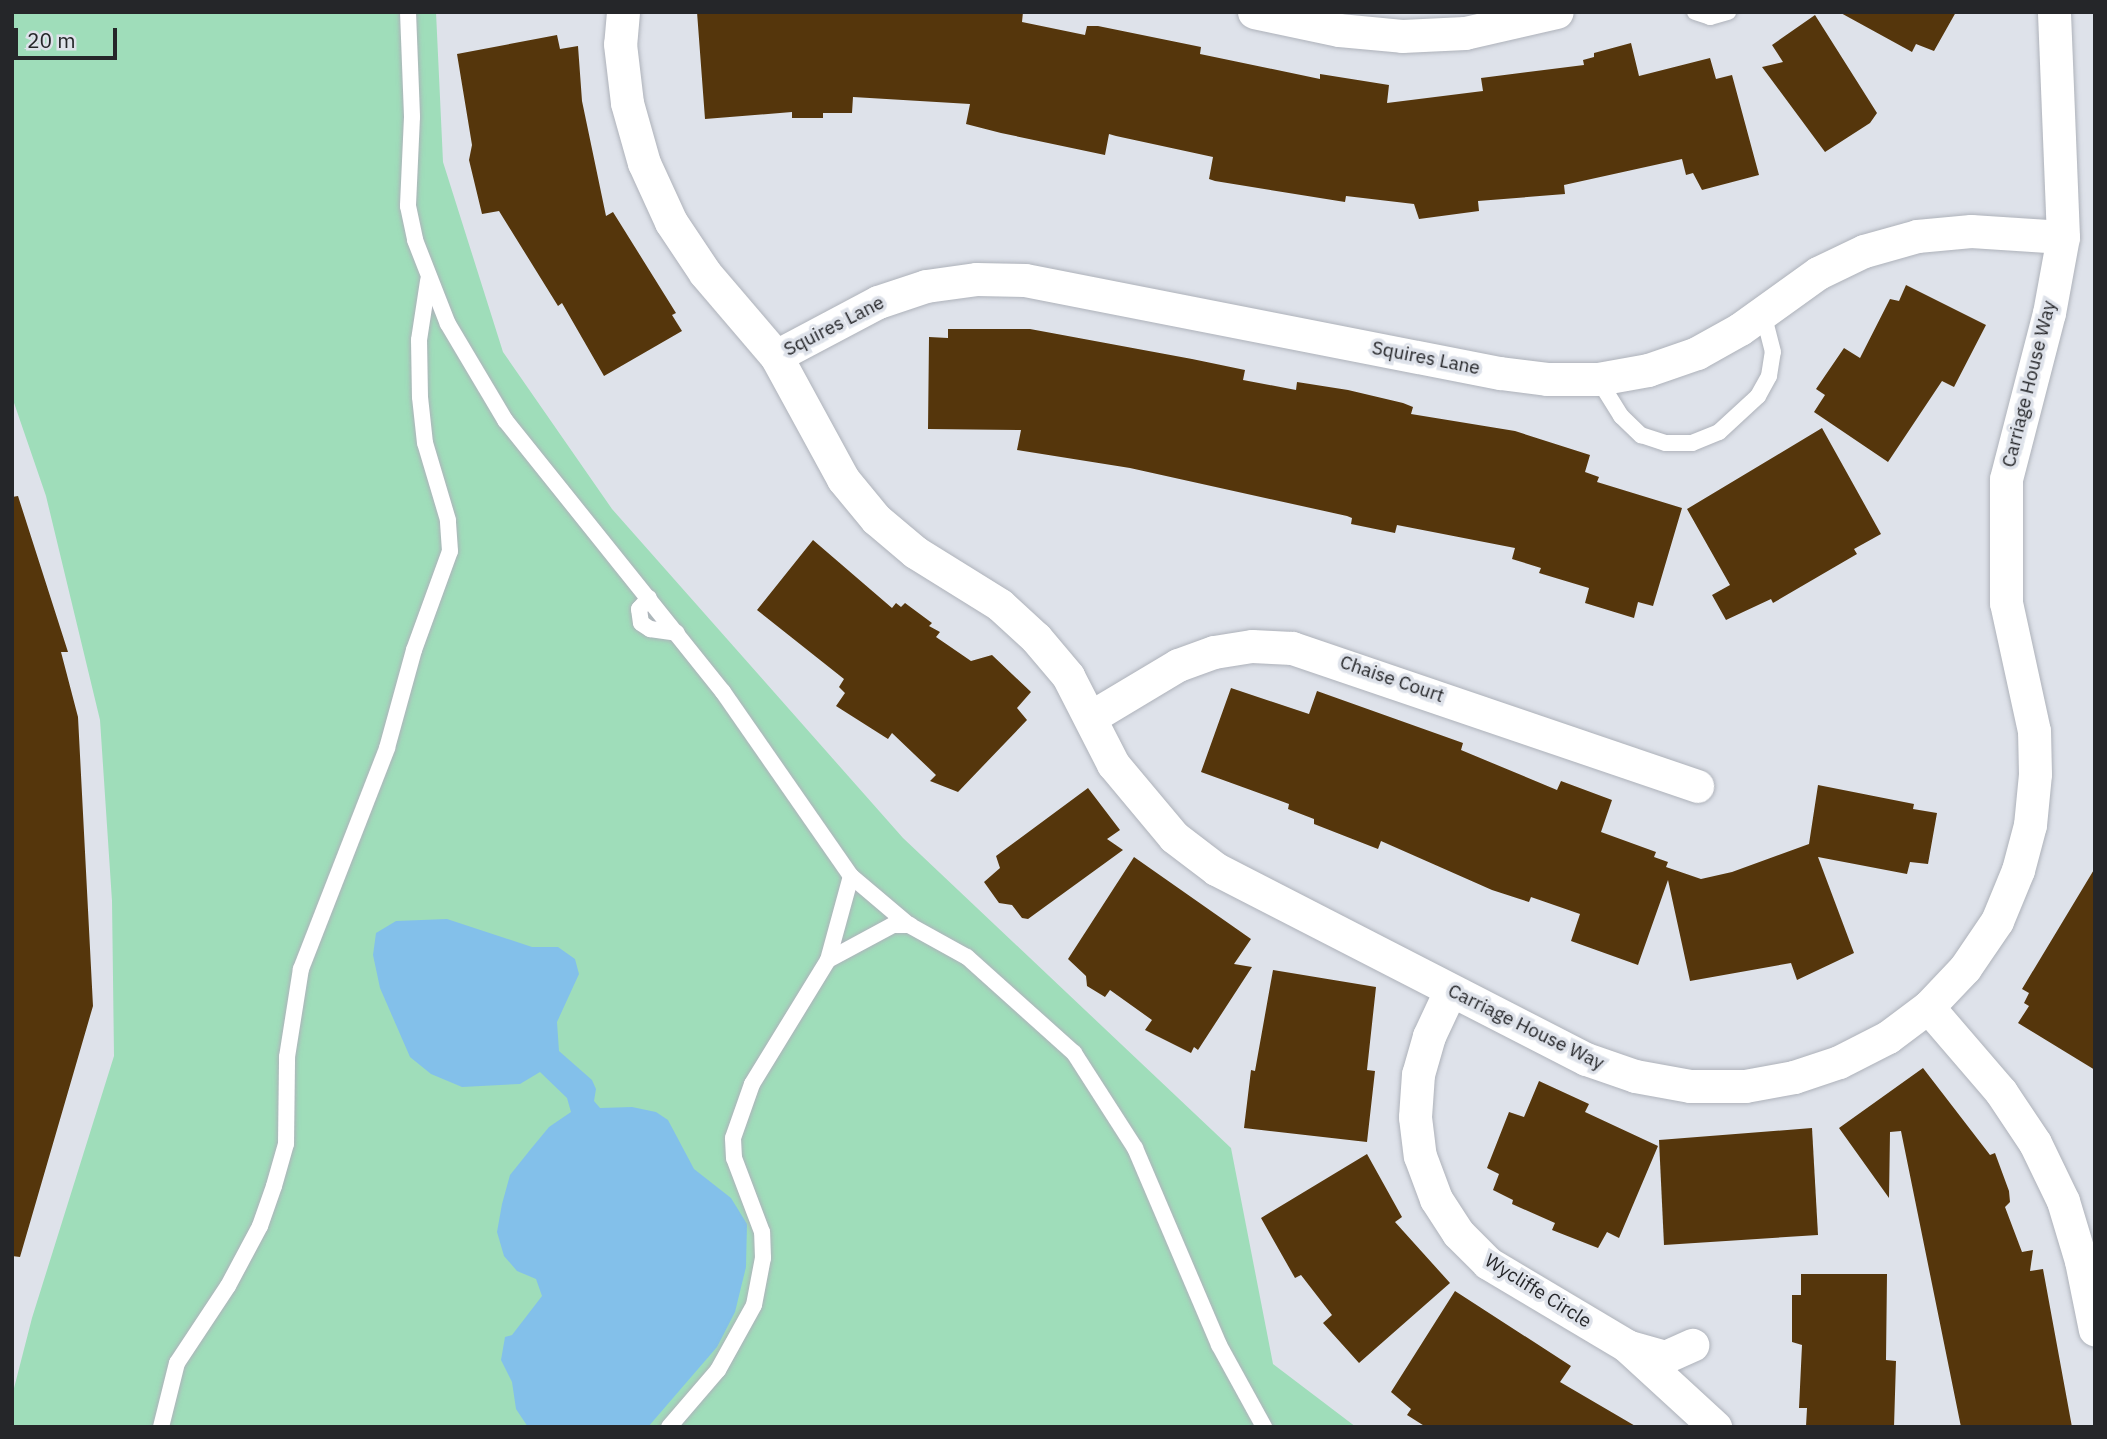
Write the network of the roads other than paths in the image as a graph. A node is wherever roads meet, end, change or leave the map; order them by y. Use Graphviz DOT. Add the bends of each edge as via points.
graph roads {
  1 [pos="408,12"];
  2 [pos="622,12"];
  3 [pos="1254,12"];
  4 [pos="1556,12"];
  5 [pos="1695,12"];
  6 [pos="1728,12"];
  7 [pos="2054,12"];
  8 [pos="2063,237"];
  9 [pos="428,280"];
  10 [pos="1763,313"];
  11 [pos="776,356"];
  12 [pos="1598,379"];
  13 [pos="1091,717"];
  14 [pos="1697,786"];
  15 [pos="851,876"];
  16 [pos="911,925"];
  17 [pos="828,960"];
  18 [pos="1451,991"];
  19 [pos="1928,1007"];
  20 [pos="2095,1330"];
  21 [pos="1692,1345"];
  22 [pos="1628,1346"];
  23 [pos="161,1427"];
  24 [pos="669,1427"];
  25 [pos="1264,1427"];
  26 [pos="1715,1427"];
  1 -- 9 [label="lane" via="412,103 408,206"];
  2 -- 11 [label="street, Carriage House Way" via="620,44 627,103 644,163 671,222 705,273"];
  3 -- 4 [label="street" via="1339,30 1402,36 1465,33"];
  5 -- 6 [label="lane" via="1710,16"];
  7 -- 8 [label="street, Carriage House Way"];
  8 -- 10 [label="street, Squires Lane" via="1971,230 1917,236 1864,251 1818,273"];
  8 -- 19 [label="street, Carriage House Way" via="2049,313 2006,479 2006,603 2034,731 2030,825 1997,921 1965,968"];
  9 -- 15 [label="lane" via="448,324 505,420 723,692"];
  9 -- 23 [label="lane" via="419,340 420,397 425,443 442,490 450,551 414,650 387,748 301,969 287,1056 286,1144 274,1186 260,1226 234,1274 177,1363"];
  10 -- 12 [label="street, Squires Lane" via="1697,353 1648,370"];
  10 -- 12 [label="lane" via="1773,352 1769,376 1758,396 1719,432 1692,443 1666,443 1641,435 1621,416"];
  11 -- 12 [label="street, Squires Lane" via="878,302 926,286 976,279 1024,281 1500,373"];
  11 -- 13 [label="street, Carriage House Way" via="843,479 876,519 915,552 1009,613 1068,676"];
  13 -- 14 [label="street, Chaise Court" via="1178,665 1214,652 1252,646 1292,648"];
  13 -- 18 [label="street, Carriage House Way" via="1114,764 1174,837 1216,869"];
  15 -- 16 [label="lane"];
  15 -- 17 [label="lane"];
  16 -- 17 [label="lane" via="892,925"];
  16 -- 25 [label="lane" via="967,957 1074,1053 1135,1148 1219,1345"];
  17 -- 24 [label="lane" via="752,1084 733,1138 739,1175 762,1232 763,1258 754,1305 718,1370"];
  18 -- 19 [label="street, Carriage House Way" via="1586,1059 1635,1076 1690,1086 1745,1086 1794,1077 1839,1062 1888,1037"];
  18 -- 22 [label="street, Wycliffe Circle" via="1429,1036 1418,1074 1415,1117 1420,1156 1436,1199 1458,1233 1488,1263"];
  19 -- 20 [label="street" via="2001,1092 2035,1143 2063,1201"];
  21 -- 22 [label="street, Wycliffe Circle" via="1665,1357"];
  22 -- 26 [label="street, Wycliffe Circle"];
}
